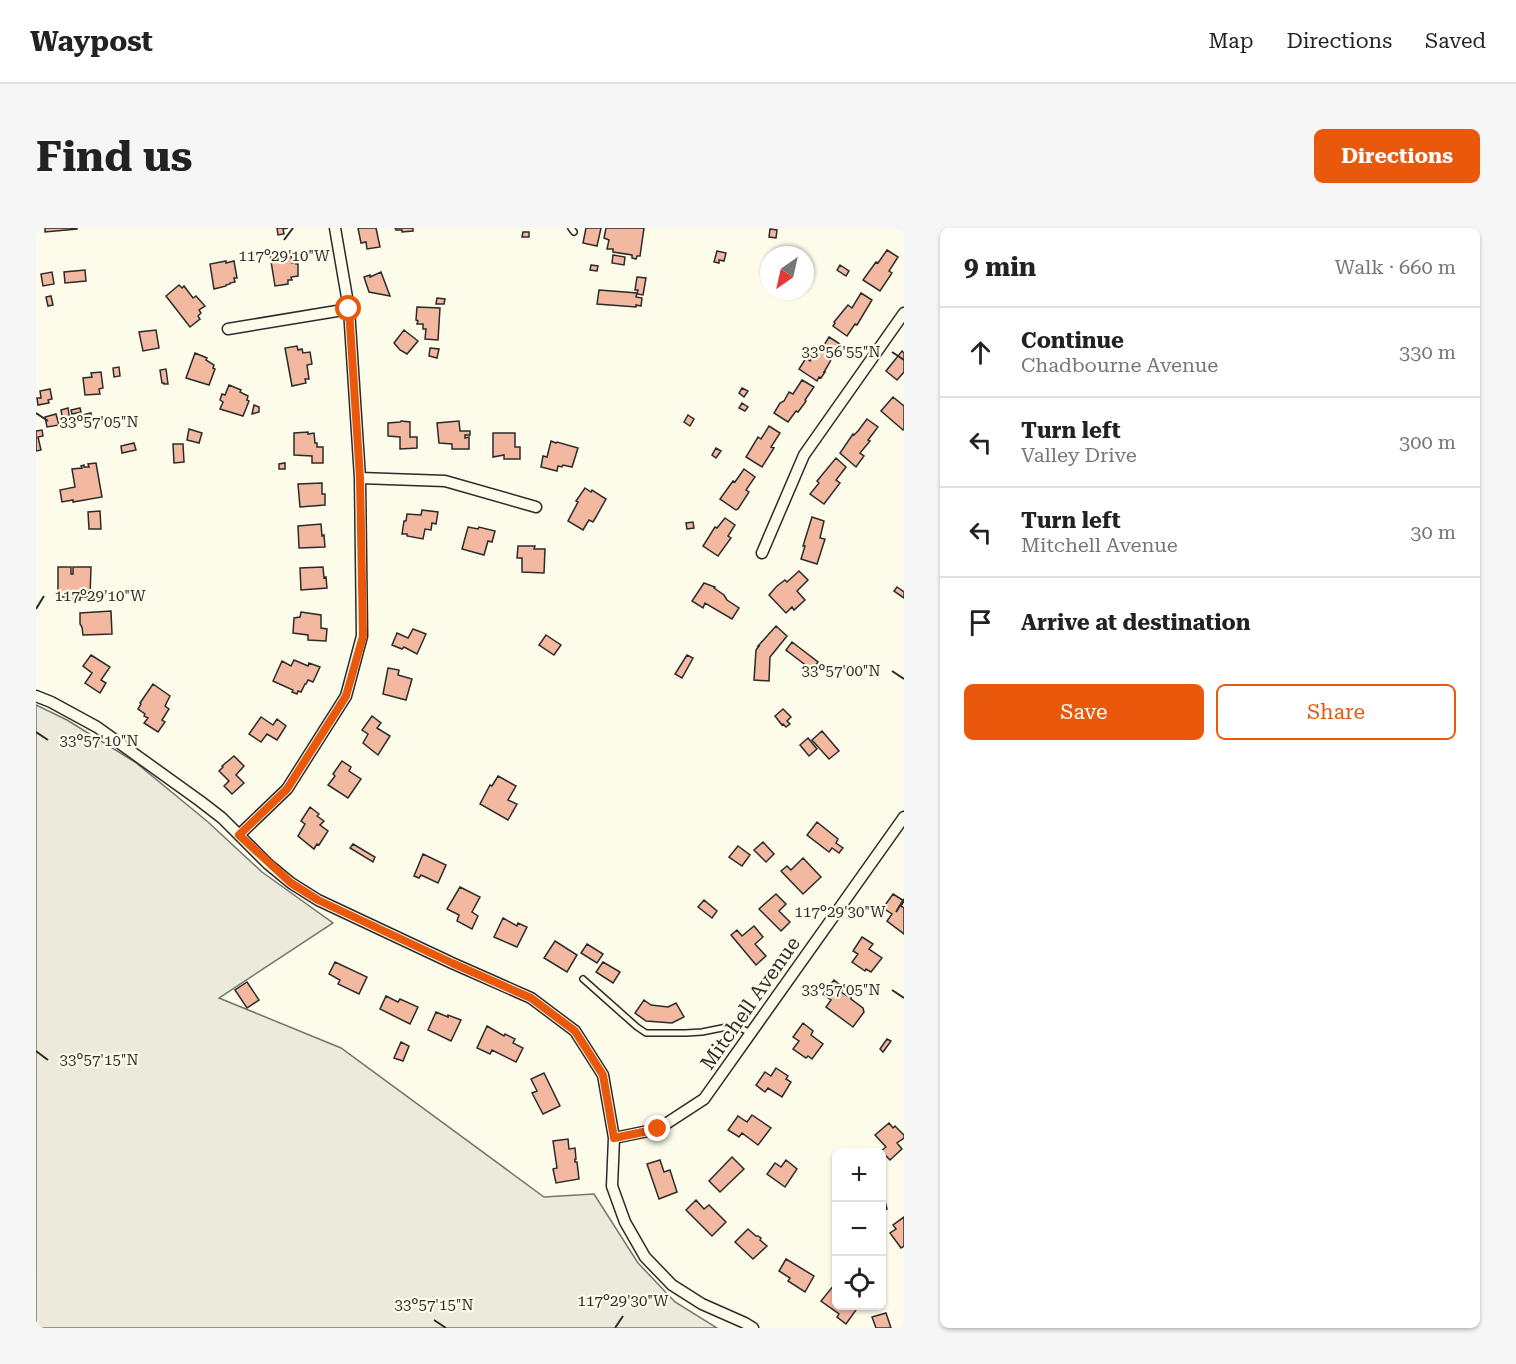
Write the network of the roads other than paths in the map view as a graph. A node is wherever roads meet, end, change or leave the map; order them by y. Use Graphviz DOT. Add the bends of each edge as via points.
graph roads {
  1 [pos="335,228"];
  2 [pos="349,309"];
  3 [pos="904,313"];
  4 [pos="228,329"];
  5 [pos="360,478"];
  6 [pos="536,507"];
  7 [pos="762,553"];
  8 [pos="36,696"];
  9 [pos="904,817"];
  10 [pos="239,835"];
  11 [pos="583,979"];
  12 [pos="751,1033"];
  13 [pos="614,1138"];
  14 [pos="753,1328"];
  1 -- 2 [label="street"];
  2 -- 4 [label="street"];
  2 -- 5 [label="street"];
  3 -- 7 [label="street" via="804,455"];
  5 -- 6 [label="street" via="445,482"];
  5 -- 10 [label="street" via="363,636 346,696 287,789"];
  8 -- 10 [label="street" via="97,727 200,801"];
  9 -- 12 [label="street, Mitchell Avenue"];
  10 -- 13 [label="street" via="291,883 318,900 531,998 575,1031 603,1075"];
  11 -- 12 [label="lane" via="646,1033 738,1027"];
  12 -- 13 [label="street, Mitchell Avenue" via="704,1099 658,1129"];
  13 -- 14 [label="street" via="612,1186 625,1222 645,1257 672,1285"];
}
